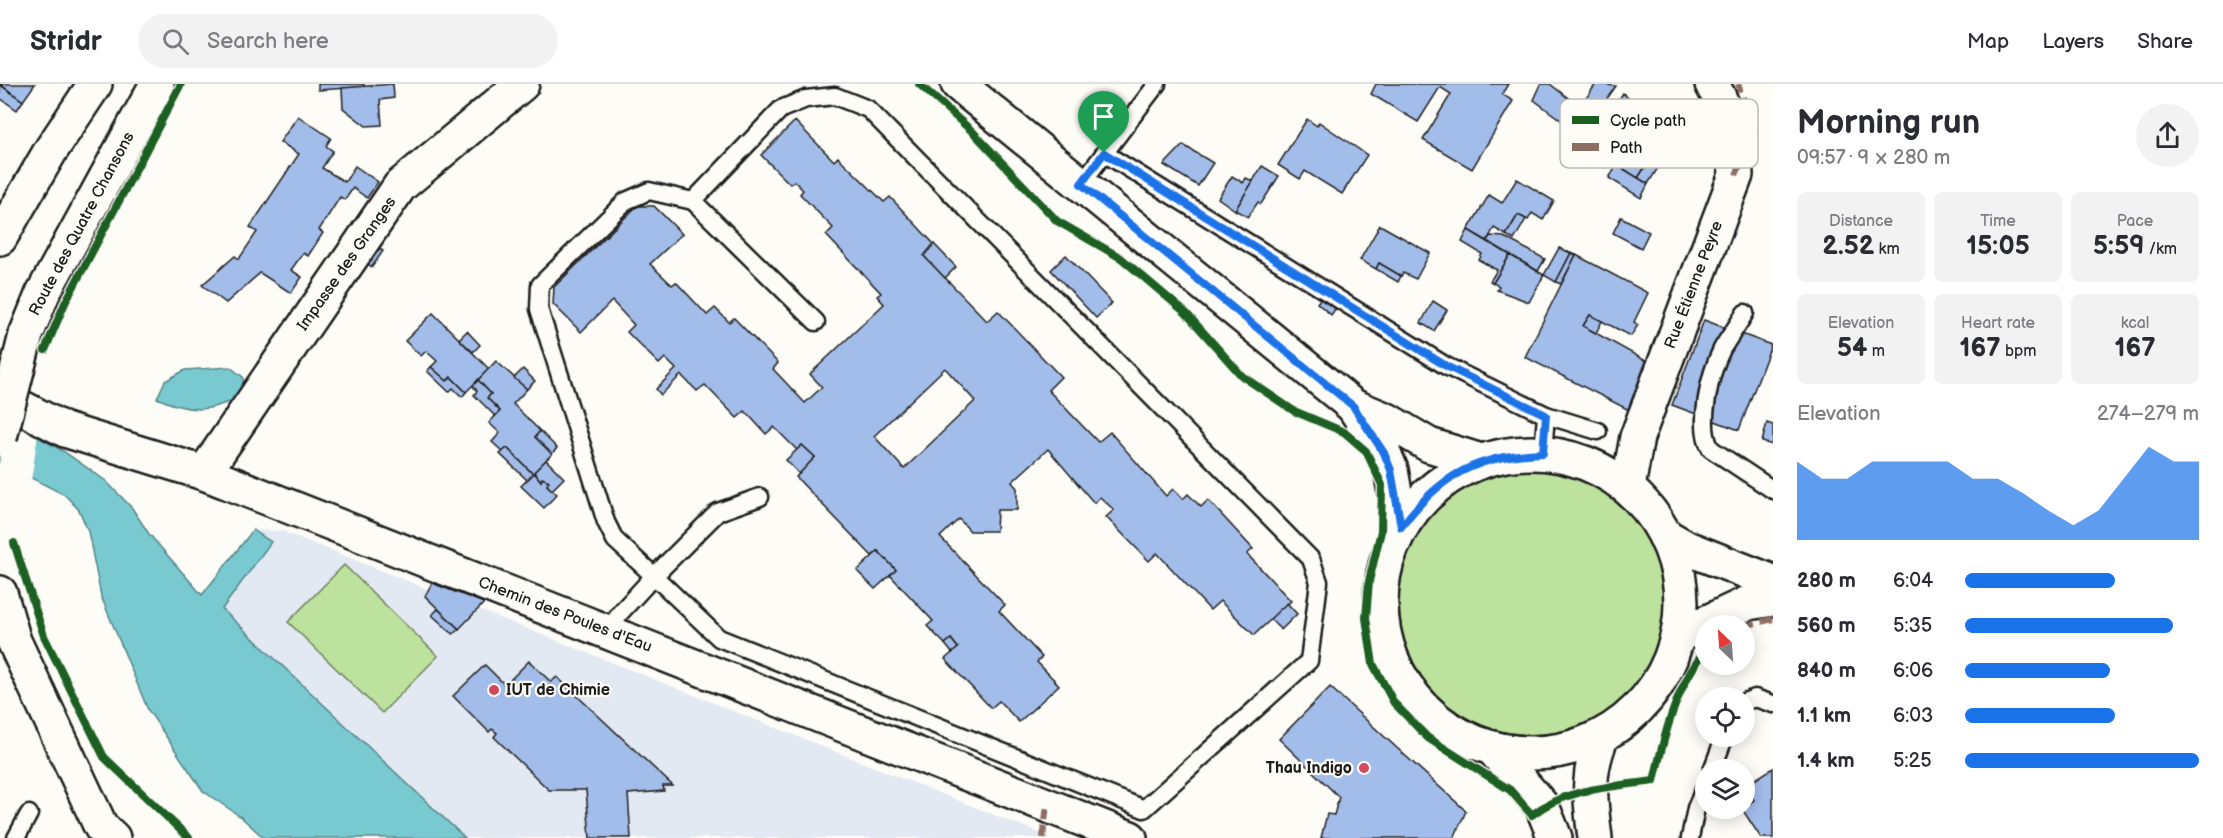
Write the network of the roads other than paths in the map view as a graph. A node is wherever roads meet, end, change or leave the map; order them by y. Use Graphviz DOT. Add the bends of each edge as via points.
graph roads {
  1 [pos="95,84"];
  2 [pos="157,84"];
  3 [pos="522,84"];
  4 [pos="958,84"];
  5 [pos="1157,84"];
  6 [pos="1712,84"];
  7 [pos="1721,99"];
  8 [pos="1104,153"];
  9 [pos="1736,168"];
  10 [pos="1081,184"];
  11 [pos="693,201"];
  12 [pos="0,238"];
  13 [pos="1746,313"];
  14 [pos="816,322"];
  15 [pos="0,396"];
  16 [pos="1353,406"];
  17 [pos="1546,415"];
  18 [pos="1598,431"];
  19 [pos="0,438"];
  20 [pos="1543,453"];
  21 [pos="1481,461"];
  22 [pos="204,473"];
  23 [pos="1628,488"];
  24 [pos="1773,490"];
  25 [pos="760,496"];
  26 [pos="1401,527"];
  27 [pos="1666,536"];
  28 [pos="654,576"];
  29 [pos="1773,582"];
  30 [pos="0,594"];
  31 [pos="1773,599"];
  32 [pos="609,632"];
  33 [pos="1678,636"];
  34 [pos="1755,698"];
  35 [pos="1773,704"];
  36 [pos="1602,736"];
  37 [pos="1492,748"];
  38 [pos="1695,812"];
  39 [pos="29,814"];
  40 [pos="105,834"];
  41 [pos="16,838"];
  42 [pos="1130,838"];
  43 [pos="1555,838"];
  44 [pos="1595,838"];
  45 [pos="1689,838"];
  1 -- 12 [label="main road"];
  2 -- 19 [label="main road, Route des Quatre Chansons, bridge" via="43,293 26,335"];
  3 -- 22 [label="main road, Impasse des Granges" via="400,186"];
  4 -- 10 [label="main road"];
  5 -- 8 [label="lane"];
  6 -- 7 [label="main road, Rue Étienne Peyre"];
  8 -- 10 [label="lane"];
  8 -- 17 [label="lane" via="1446,366"];
  9 -- 23 [label="main road, Rue Étienne Peyre" via="1637,437"];
  10 -- 16 [label="main road"];
  11 -- 14 [label="lane"];
  11 -- 28 [label="lane" via="649,191 626,201 540,285 539,309 606,522 615,540"];
  11 -- 28 [label="lane" via="781,109 806,99 836,96 868,109 1294,539 1311,559 1319,582 1309,661 1144,809 719,639"];
  13 -- 24 [label="lane" via="1721,351 1707,394 1705,439 1711,449"];
  15 -- 22 [label="main road, Chemin des Poules d'Eau" via="64,430"];
  16 -- 21 [label="main road" via="1387,420 1429,445"];
  16 -- 26 [label="main road" via="1391,470"];
  17 -- 18 [label="lane"];
  17 -- 20 [label="lane"];
  20 -- 21 [label="main road"];
  20 -- 23 [label="main road" via="1602,470"];
  21 -- 26 [label="main road" via="1450,477 1422,499"];
  22 -- 32 [label="main road, Chemin des Poules d'Eau"];
  23 -- 27 [label="main road" via="1650,509"];
  25 -- 28 [label="lane" via="718,512"];
  26 -- 37 [label="main road" via="1387,559 1381,593 1382,627 1392,660 1408,691 1431,716 1460,736"];
  27 -- 29 [label="main road"];
  27 -- 33 [label="main road" via="1678,568 1682,602"];
  28 -- 32 [label="lane" via="619,614"];
  30 -- 40 [label="main road" via="14,641"];
  31 -- 33 [label="main road" via="1748,603"];
  32 -- 42 [label="main road, Chemin des Poules d'Eau"];
  33 -- 36 [label="main road" via="1663,676 1636,710"];
  34 -- 35 [label="lane"];
  36 -- 37 [label="main road" via="1567,749 1529,754"];
  36 -- 44 [label="main road" via="1592,760 1589,791"];
  37 -- 43 [label="main road" via="1542,806"];
  38 -- 45 [label="lane"];
  39 -- 41 [label="lane"];
}
